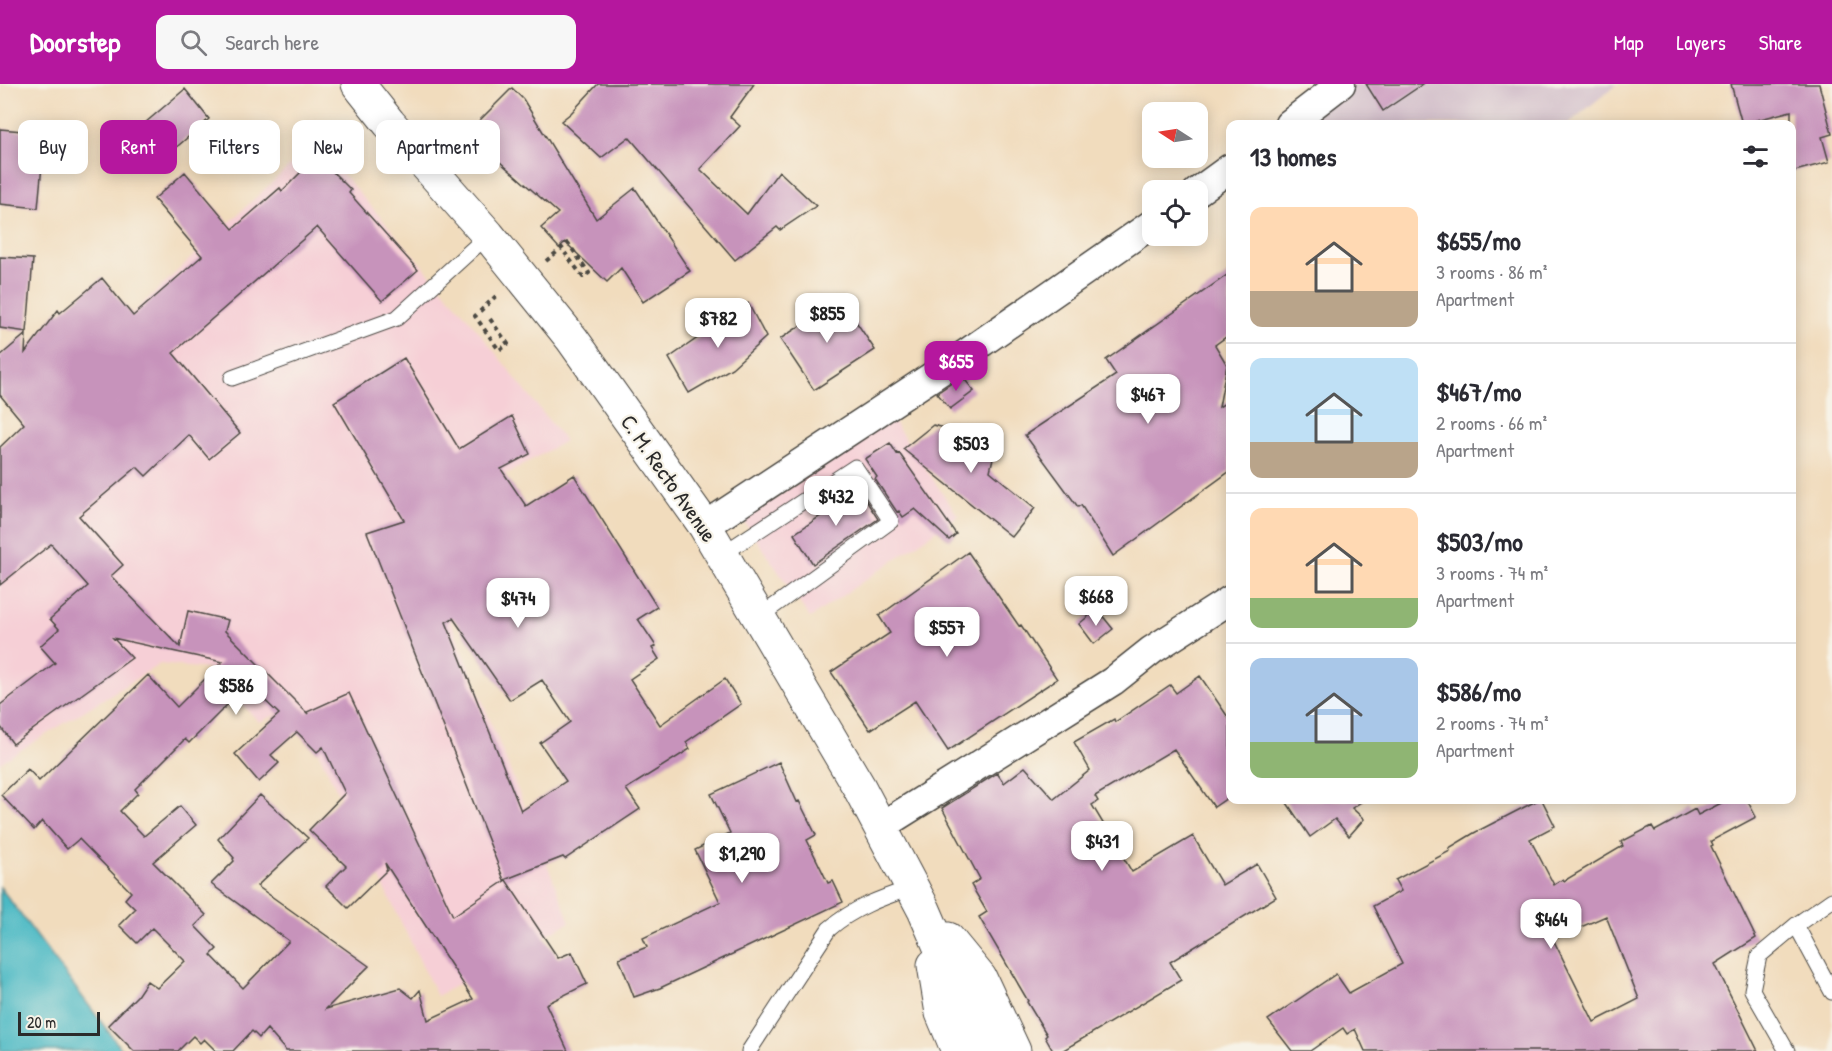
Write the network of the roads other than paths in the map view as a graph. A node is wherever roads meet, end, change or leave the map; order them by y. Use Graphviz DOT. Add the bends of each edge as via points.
graph roads {
  1 [pos="358,84"];
  2 [pos="1341,84"];
  3 [pos="1294,120"];
  4 [pos="1226,171"];
  5 [pos="1208,184"];
  6 [pos="1142,231"];
  7 [pos="488,235"];
  8 [pos="232,378"];
  9 [pos="705,526"];
  10 [pos="721,555"];
  11 [pos="1226,603"];
  12 [pos="759,617"];
  13 [pos="880,827"];
  14 [pos="918,899"];
  15 [pos="1832,900"];
  16 [pos="1796,925"];
  17 [pos="1832,992"];
  18 [pos="749,1051"];
  19 [pos="958,1051"];
  20 [pos="985,1051"];
  21 [pos="1014,1051"];
  22 [pos="1787,1051"];
  1 -- 7 [label="highway, C. M. Recto Avenue"];
  2 -- 3 [label="street"];
  4 -- 5 [label="street"];
  6 -- 9 [label="street" via="961,358"];
  7 -- 8 [label="lane" via="397,318"];
  7 -- 9 [label="highway, C. M. Recto Avenue" via="572,339"];
  9 -- 10 [label="highway, C. M. Recto Avenue"];
  10 -- 12 [label="highway, C. M. Recto Avenue"];
  10 -- 12 [label="lane" via="855,466 891,520"];
  11 -- 13 [label="street" via="1152,650 1113,681"];
  12 -- 13 [label="highway, C. M. Recto Avenue"];
  13 -- 14 [label="highway, C. M. Recto Avenue"];
  14 -- 18 [label="lane" via="872,901 828,929"];
  14 -- 19 [label="highway, C. M. Recto Avenue" via="942,1013"];
  14 -- 20 [label="highway, C. M. Recto Avenue"];
  14 -- 21 [label="highway, C. M. Recto Avenue" via="980,978"];
  15 -- 16 [label="lane"];
  16 -- 17 [label="lane"];
  16 -- 22 [label="lane" via="1759,956 1752,990"];
}
